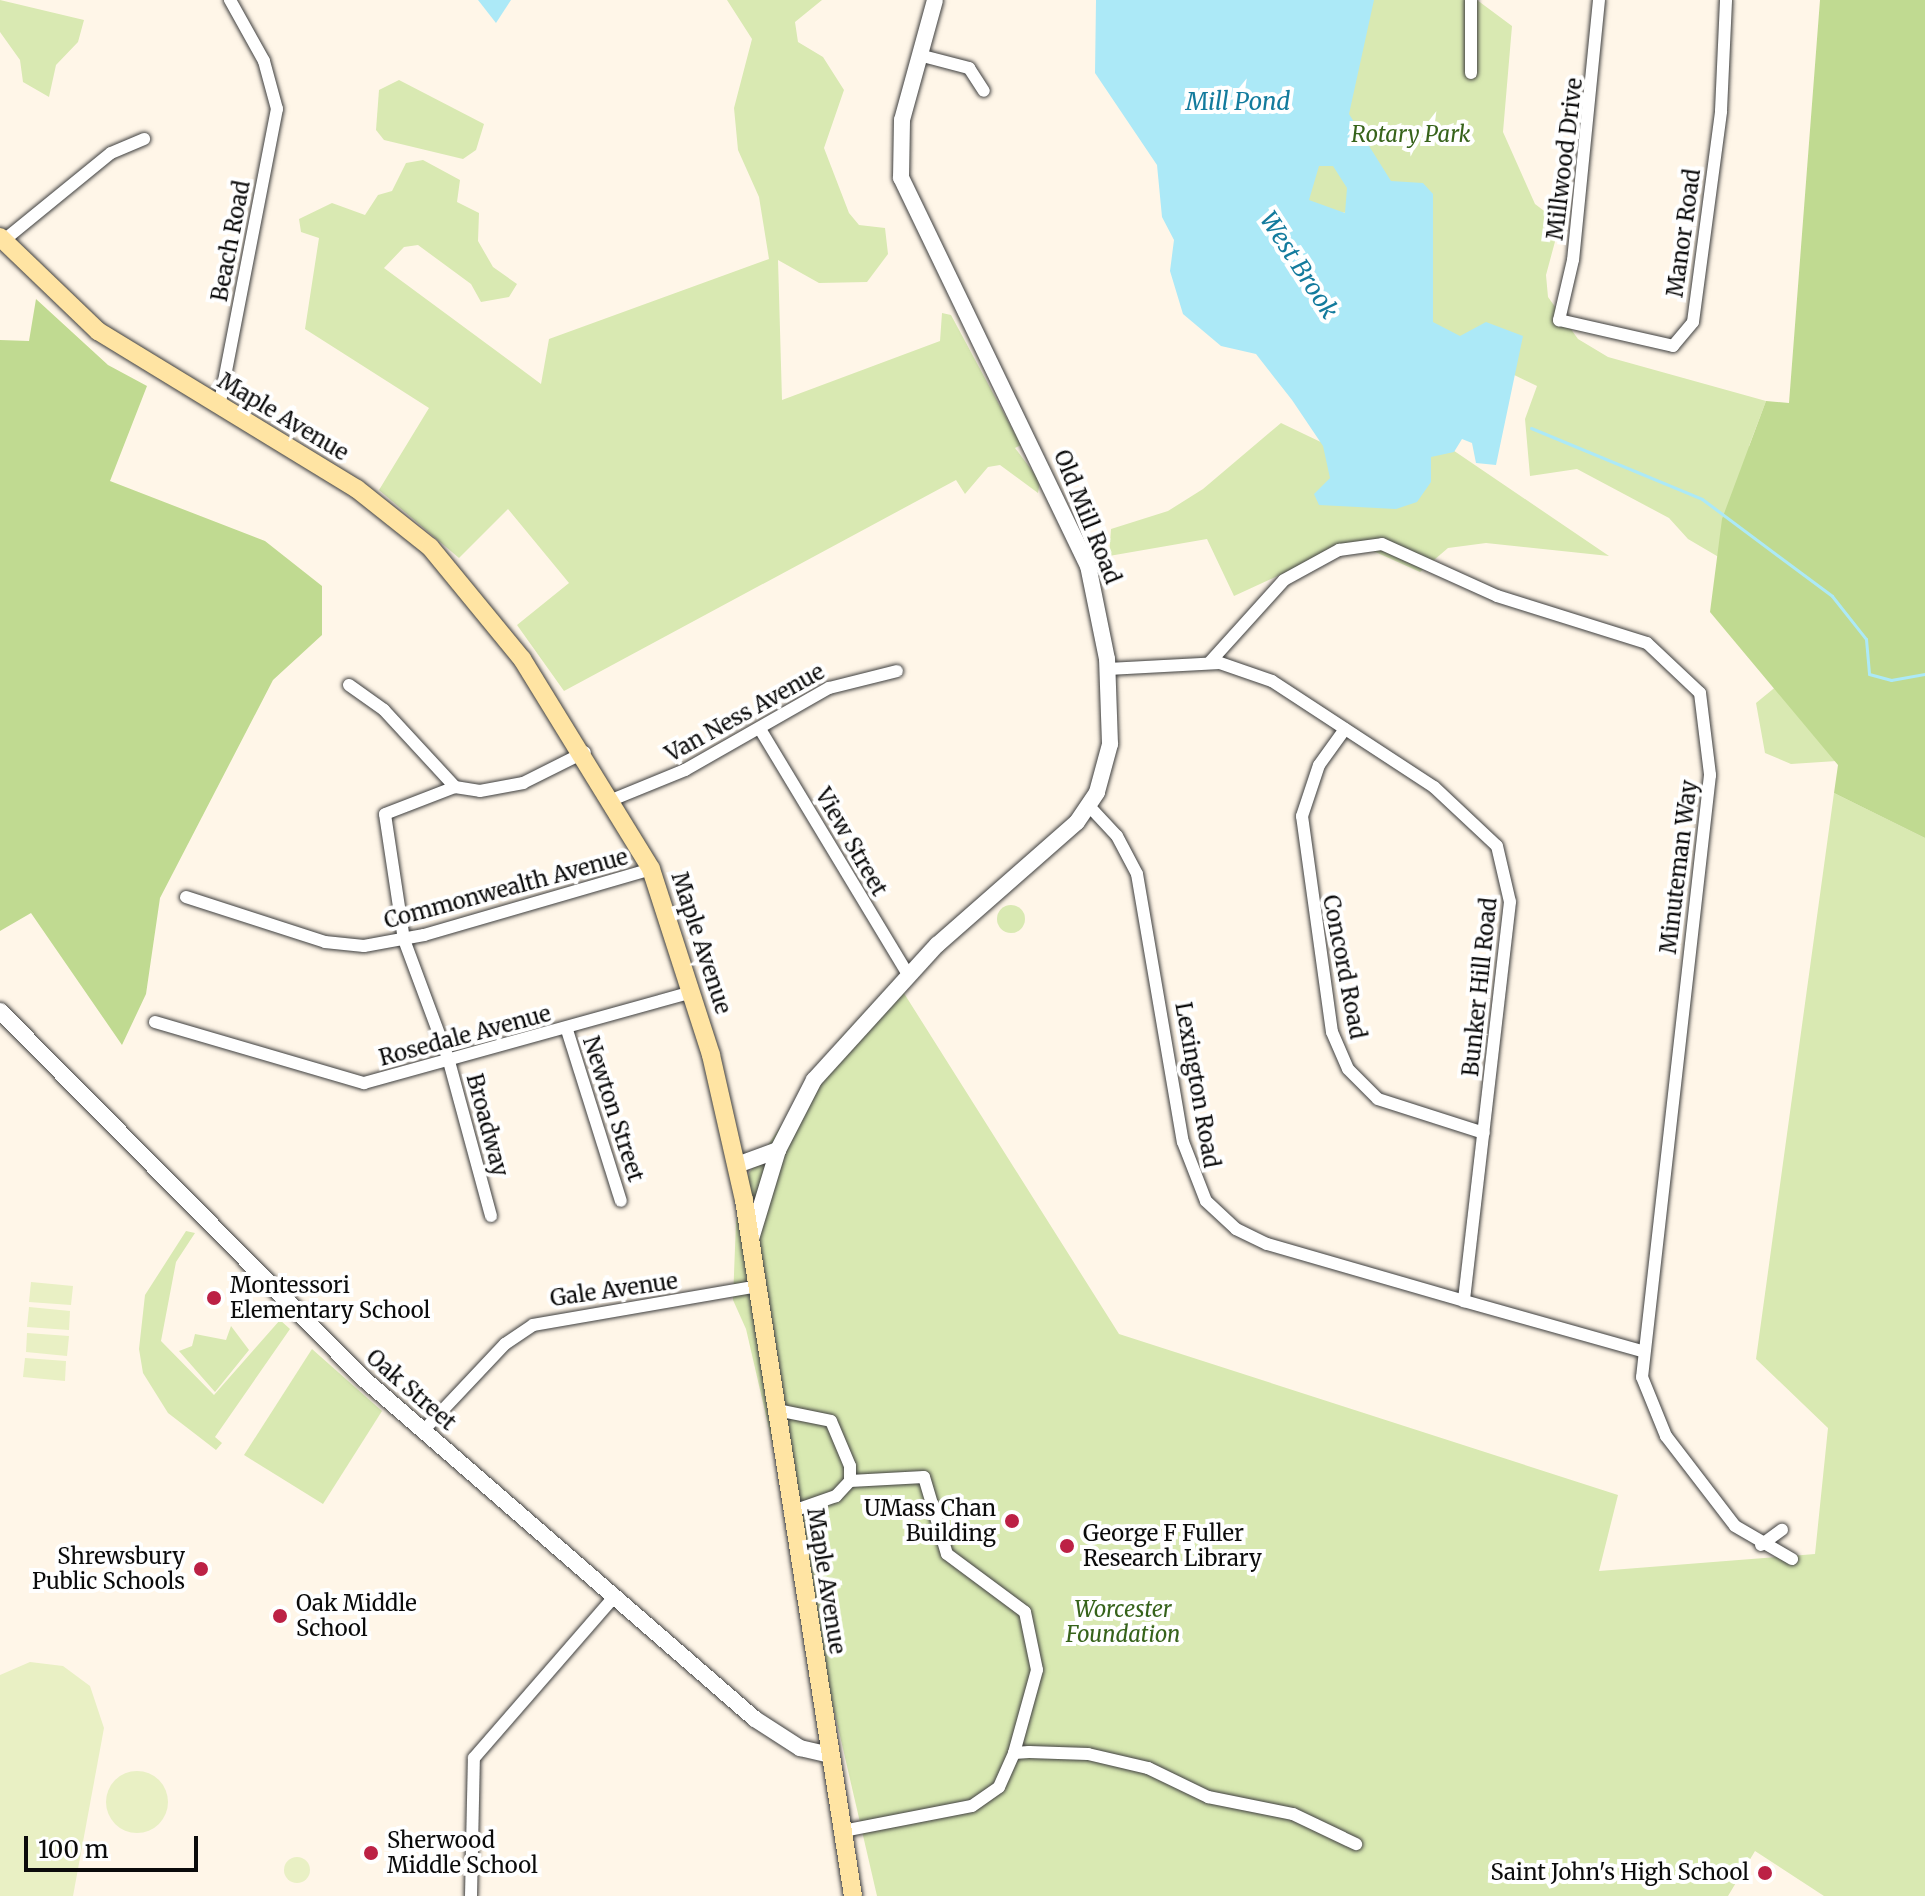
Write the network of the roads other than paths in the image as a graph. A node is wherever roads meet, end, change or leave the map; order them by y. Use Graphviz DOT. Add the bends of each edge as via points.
graph roads {
  1 [pos="230,0"];
  2 [pos="935,0"];
  3 [pos="1471,0"];
  4 [pos="1599,0"];
  5 [pos="1726,0"];
  6 [pos="919,55"];
  7 [pos="1471,73"];
  8 [pos="984,91"];
  9 [pos="144,139"];
  10 [pos="1,239"];
  11 [pos="1559,320"];
  12 [pos="219,407"];
  13 [pos="1210,662"];
  14 [pos="1108,669"];
  15 [pos="897,671"];
  16 [pos="349,685"];
  17 [pos="760,729"];
  18 [pos="1345,729"];
  19 [pos="585,752"];
  20 [pos="455,787"];
  21 [pos="614,799"];
  22 [pos="1089,806"];
  23 [pos="651,869"];
  24 [pos="186,897"];
  25 [pos="404,940"];
  26 [pos="908,974"];
  27 [pos="693,992"];
  28 [pos="0,1011"];
  29 [pos="155,1022"];
  30 [pos="567,1030"];
  31 [pos="448,1058"];
  32 [pos="1484,1133"];
  33 [pos="778,1150"];
  34 [pos="737,1165"];
  35 [pos="767,1181"];
  36 [pos="742,1186"];
  37 [pos="621,1201"];
  38 [pos="491,1216"];
  39 [pos="751,1239"];
  40 [pos="758,1286"];
  41 [pos="1464,1301"];
  42 [pos="1642,1351"];
  43 [pos="777,1410"];
  44 [pos="423,1431"];
  45 [pos="850,1481"];
  46 [pos="790,1512"];
  47 [pos="1782,1530"];
  48 [pos="1761,1545"];
  49 [pos="1792,1559"];
  50 [pos="612,1599"];
  51 [pos="1014,1753"];
  52 [pos="830,1755"];
  53 [pos="843,1831"];
  54 [pos="1356,1844"];
  55 [pos="471,1896"];
  56 [pos="853,1896"];
  1 -- 12 [label="street, Beach Road" via="272,83 276,120"];
  2 -- 6 [label="street, Old Mill Road"];
  3 -- 7 [label="street"];
  4 -- 11 [label="street, Millwood Drive" via="1573,260"];
  5 -- 11 [label="street, Manor Road" via="1721,111 1689,332 1679,344 1660,346"];
  6 -- 8 [label="street" via="969,68"];
  6 -- 14 [label="street, Old Mill Road" via="899,136 905,194 1080,546"];
  9 -- 10 [label="street" via="111,153"];
  10 -- 12 [label="main road, Maple Avenue" via="98,331"];
  12 -- 19 [label="main road, Maple Avenue" via="416,534 496,624"];
  13 -- 14 [label="street, Bunker Hill Road"];
  13 -- 18 [label="street, Bunker Hill Road" via="1272,681"];
  13 -- 42 [label="street, Minuteman Way" via="1284,580 1339,550 1382,544 1497,596 1658,649 1700,693 1710,726 1710,775"];
  14 -- 22 [label="street, Old Mill Road" via="1110,744"];
  15 -- 17 [label="street, Van Ness Avenue" via="829,688"];
  16 -- 20 [label="street" via="384,710"];
  17 -- 21 [label="street, Van Ness Avenue"];
  17 -- 26 [label="street, View Street"];
  18 -- 32 [label="street, Bunker Hill Road" via="1457,805 1506,864 1506,950"];
  18 -- 32 [label="street, Concord Road" via="1319,765 1302,816 1332,1032 1348,1069 1378,1099"];
  19 -- 20 [label="street" via="511,787"];
  19 -- 21 [label="main road, Maple Avenue"];
  20 -- 25 [label="street, Broadway" via="385,814"];
  21 -- 23 [label="main road, Maple Avenue"];
  22 -- 26 [label="street, Old Mill Road"];
  22 -- 41 [label="street, Lexington Road" via="1137,874 1183,1142 1206,1201 1236,1229 1267,1244"];
  23 -- 25 [label="street, Commonwealth Avenue"];
  23 -- 27 [label="main road, Maple Avenue"];
  24 -- 25 [label="street, Commonwealth Avenue" via="338,945"];
  25 -- 31 [label="street, Broadway"];
  26 -- 33 [label="street, Old Mill Road" via="814,1080"];
  27 -- 30 [label="street, Rosedale Avenue"];
  27 -- 34 [label="main road, Maple Avenue"];
  28 -- 44 [label="street, Oak Street" via="283,1305"];
  29 -- 31 [label="street, Rosedale Avenue" via="353,1082"];
  30 -- 31 [label="street, Rosedale Avenue"];
  30 -- 37 [label="street, Newton Street"];
  31 -- 38 [label="street, Broadway"];
  32 -- 41 [label="street, Bunker Hill Road"];
  33 -- 34 [label="street"];
  33 -- 35 [label="street, Old Mill Road"];
  34 -- 36 [label="main road, Maple Avenue"];
  35 -- 36 [label="street"];
  35 -- 39 [label="street, Old Mill Road"];
  36 -- 39 [label="main road, Maple Avenue"];
  39 -- 40 [label="main road, Maple Avenue"];
  40 -- 43 [label="main road, Maple Avenue"];
  40 -- 44 [label="street, Gale Avenue" via="533,1325 505,1344"];
  41 -- 42 [label="street"];
  42 -- 48 [label="street, Minuteman Way" via="1644,1390 1666,1436 1735,1526"];
  43 -- 45 [label="street" via="818,1413 836,1426"];
  43 -- 46 [label="main road, Maple Avenue"];
  44 -- 50 [label="street, Oak Street"];
  45 -- 46 [label="street" via="827,1502"];
  45 -- 51 [label="street" via="924,1477 947,1554 1025,1612 1037,1670"];
  46 -- 52 [label="main road, Maple Avenue"];
  47 -- 48 [label="street"];
  48 -- 49 [label="street, Minuteman Way"];
  50 -- 52 [label="street, Oak Street" via="770,1730"];
  50 -- 55 [label="street" via="474,1758"];
  51 -- 53 [label="street" via="999,1787 972,1806"];
  51 -- 54 [label="street" via="1088,1754 1148,1768 1208,1797 1287,1812"];
  52 -- 53 [label="main road, Maple Avenue"];
  53 -- 56 [label="main road, Maple Avenue"];
}
